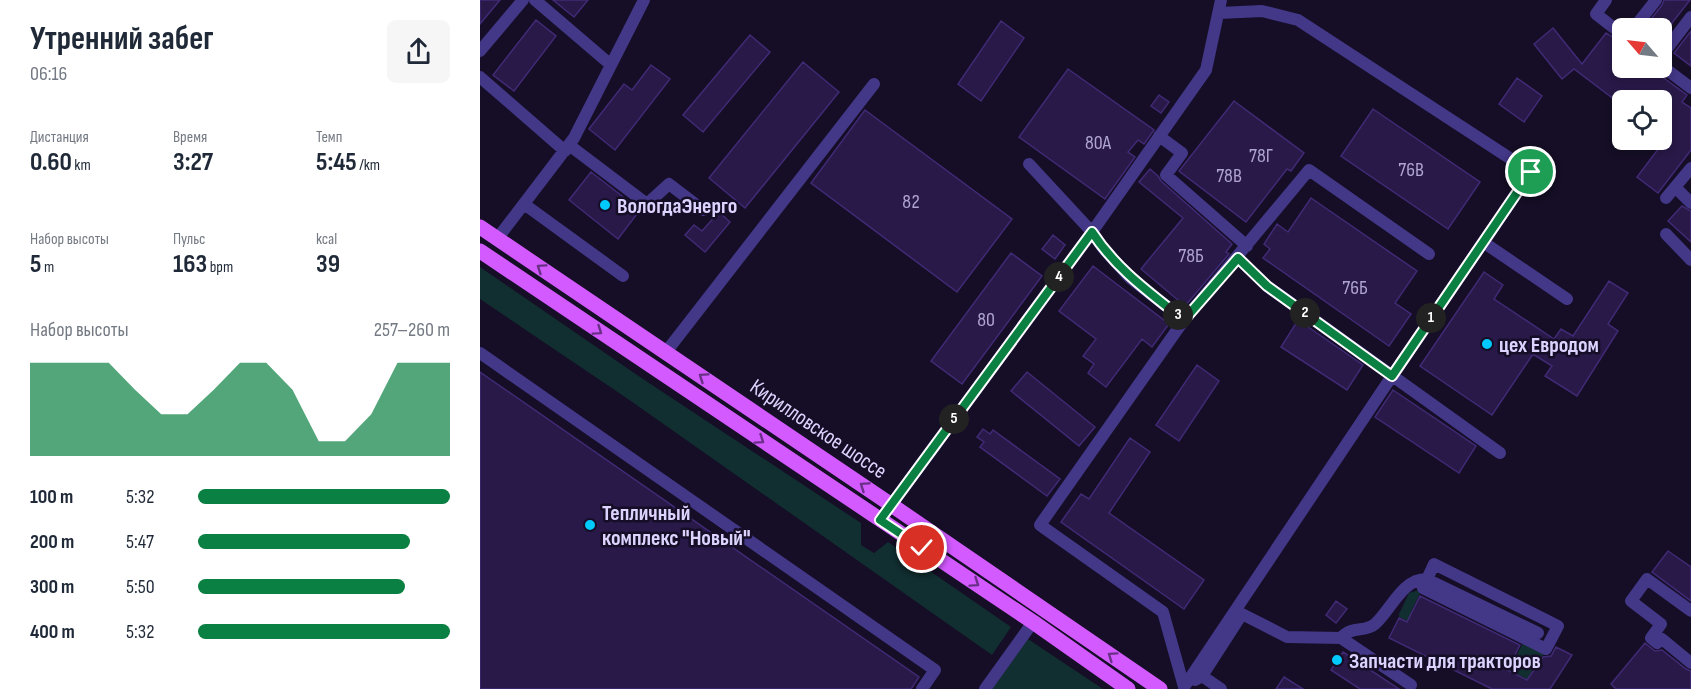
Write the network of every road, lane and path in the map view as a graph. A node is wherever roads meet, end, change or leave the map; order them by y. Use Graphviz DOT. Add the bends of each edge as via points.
graph roads {
  1 [pos="523,0"];
  2 [pos="535,0"];
  3 [pos="644,0"];
  4 [pos="1221,0"];
  5 [pos="1606,0"];
  6 [pos="1656,0"];
  7 [pos="1219,13"];
  8 [pos="1691,17"];
  9 [pos="1642,18"];
  10 [pos="1612,26"];
  11 [pos="1672,42"];
  12 [pos="480,51"];
  13 [pos="611,65"];
  14 [pos="1672,74"];
  15 [pos="480,77"];
  16 [pos="874,84"];
  17 [pos="1691,88"];
  18 [pos="1160,136"];
  19 [pos="567,148"];
  20 [pos="1029,164"];
  21 [pos="1691,168"];
  22 [pos="1675,187"];
  23 [pos="1666,198"];
  24 [pos="1691,202"];
  25 [pos="524,204"];
  26 [pos="703,210"];
  27 [pos="480,227"];
  28 [pos="1092,232"];
  29 [pos="1666,234"];
  30 [pos="496,239"];
  31 [pos="1483,242"];
  32 [pos="1247,246"];
  33 [pos="480,251"];
  34 [pos="1429,254"];
  35 [pos="1238,258"];
  36 [pos="1691,260"];
  37 [pos="623,276"];
  38 [pos="1568,299"];
  39 [pos="1184,320"];
  40 [pos="666,352"];
  41 [pos="480,353"];
  42 [pos="1392,376"];
  43 [pos="1500,453"];
  44 [pos="890,504"];
  45 [pos="880,520"];
  46 [pos="1426,579"];
  47 [pos="1691,611"];
  48 [pos="1033,622"];
  49 [pos="1538,633"];
  50 [pos="1341,638"];
  51 [pos="1691,663"];
  52 [pos="1202,676"];
  53 [pos="1412,685"];
  54 [pos="1183,688"];
  55 [pos="922,689"];
  56 [pos="985,689"];
  57 [pos="1128,689"];
  58 [pos="1160,689"];
  59 [pos="1221,689"];
  1 -- 12 [label="street"];
  2 -- 13 [label="street"];
  3 -- 13 [label="street"];
  4 -- 7 [label="street"];
  5 -- 10 [label="street" via="1596,14"];
  6 -- 9 [label="street"];
  7 -- 18 [label="street" via="1206,70"];
  7 -- 31 [label="street" via="1262,11 1298,20 1531,172"];
  8 -- 11 [label="street"];
  13 -- 19 [label="street"];
  14 -- 17 [label="street"];
  15 -- 19 [label="street"];
  16 -- 40 [label="street"];
  18 -- 28 [label="street"];
  18 -- 32 [label="street" via="1182,153 1166,175"];
  19 -- 25 [label="street"];
  19 -- 26 [label="street" via="647,204 669,184"];
  20 -- 28 [label="street"];
  21 -- 22 [label="street"];
  22 -- 23 [label="street"];
  22 -- 24 [label="street"];
  25 -- 30 [label="street"];
  25 -- 37 [label="street"];
  27 -- 30 [label="main road, Кирилловское шоссе"];
  28 -- 39 [label="street" via="1130,278"];
  28 -- 44 [label="street"];
  29 -- 36 [label="street"];
  40 -- 30 [label="main road, Кирилловское шоссе, one-way"];
  31 -- 38 [label="street"];
  31 -- 42 [label="street"];
  32 -- 34 [label="street" via="1309,170"];
  32 -- 35 [label="street"];
  33 -- 45 [label="main road, Кирилловское шоссе, one-way"];
  35 -- 39 [label="street"];
  35 -- 42 [label="street" via="1267,286"];
  39 -- 54 [label="street" via="1040,525 1163,612"];
  44 -- 40 [label="main road, Кирилловское шоссе, one-way"];
  41 -- 55 [label="street" via="935,670"];
  42 -- 43 [label="street"];
  42 -- 54 [label="street"];
  44 -- 45 [label="street"];
  58 -- 44 [label="main road, Кирилловское шоссе, one-way"];
  45 -- 48 [label="main road, Кирилловское шоссе, one-way"];
  46 -- 46 [label="street" via="1434,564 1558,626 1546,649 1423,588"];
  46 -- 49 [label="street"];
  46 -- 50 [label="street" via="1418,579 1403,591 1373,626 1347,631"];
  47 -- 51 [label="street" via="1647,579 1631,601 1661,624 1651,638 1657,643 1662,639"];
  48 -- 56 [label="street"];
  48 -- 57 [label="main road, Кирилловское шоссе"];
  50 -- 52 [label="street" via="1287,637 1242,614"];
  50 -- 53 [label="street"];
  52 -- 54 [label="street"];
  52 -- 59 [label="street"];
}
